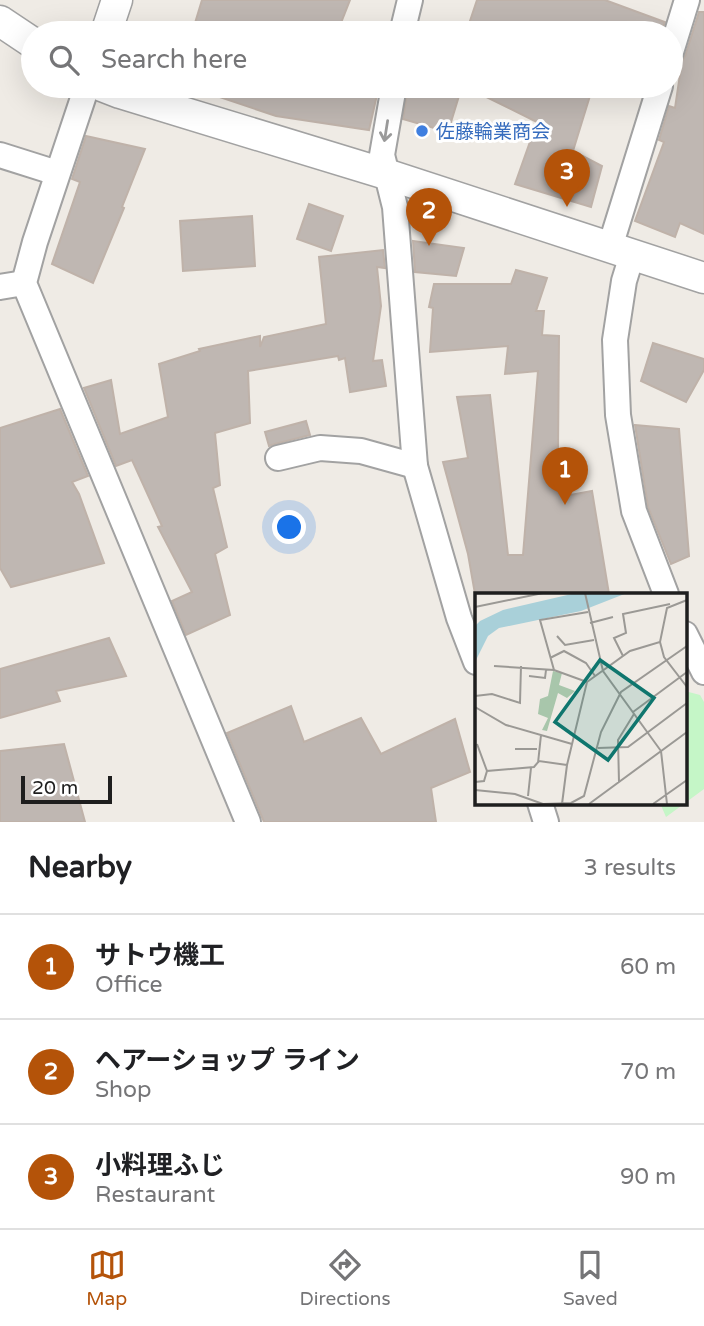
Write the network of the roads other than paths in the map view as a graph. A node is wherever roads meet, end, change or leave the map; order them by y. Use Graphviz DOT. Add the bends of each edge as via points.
graph roads {
  1 [pos="117,0"];
  2 [pos="410,0"];
  3 [pos="687,0"];
  4 [pos="110,21"];
  5 [pos="405,21"];
  6 [pos="681,21"];
  7 [pos="0,22"];
  8 [pos="21,36"];
  9 [pos="83,98"];
  10 [pos="136,98"];
  11 [pos="392,98"];
  12 [pos="657,98"];
  13 [pos="0,155"];
  14 [pos="57,173"];
  15 [pos="388,176"];
  16 [pos="621,251"];
  17 [pos="704,278"];
  18 [pos="12,285"];
  19 [pos="278,458"];
  20 [pos="415,466"];
  21 [pos="666,593"];
  22 [pos="686,636"];
  23 [pos="475,657"];
  24 [pos="697,663"];
  25 [pos="540,804"];
  26 [pos="248,822"];
  27 [pos="546,822"];
  1 -- 4 [label="street"];
  2 -- 5 [label="street"];
  3 -- 6 [label="street"];
  7 -- 8 [label="street"];
  9 -- 14 [label="street"];
  10 -- 15 [label="street"];
  11 -- 15 [label="street, one-way" via="383,155"];
  12 -- 16 [label="street"];
  13 -- 14 [label="street"];
  14 -- 18 [label="street" via="35,242"];
  15 -- 16 [label="street"];
  15 -- 20 [label="street" via="395,207"];
  16 -- 17 [label="street"];
  16 -- 21 [label="street" via="624,281 615,340 618,415 635,511"];
  18 -- 26 [label="street"];
  19 -- 20 [label="street" via="320,448 361,451"];
  20 -- 23 [label="street" via="459,618"];
  22 -- 24 [label="street"];
  25 -- 27 [label="street"];
}
